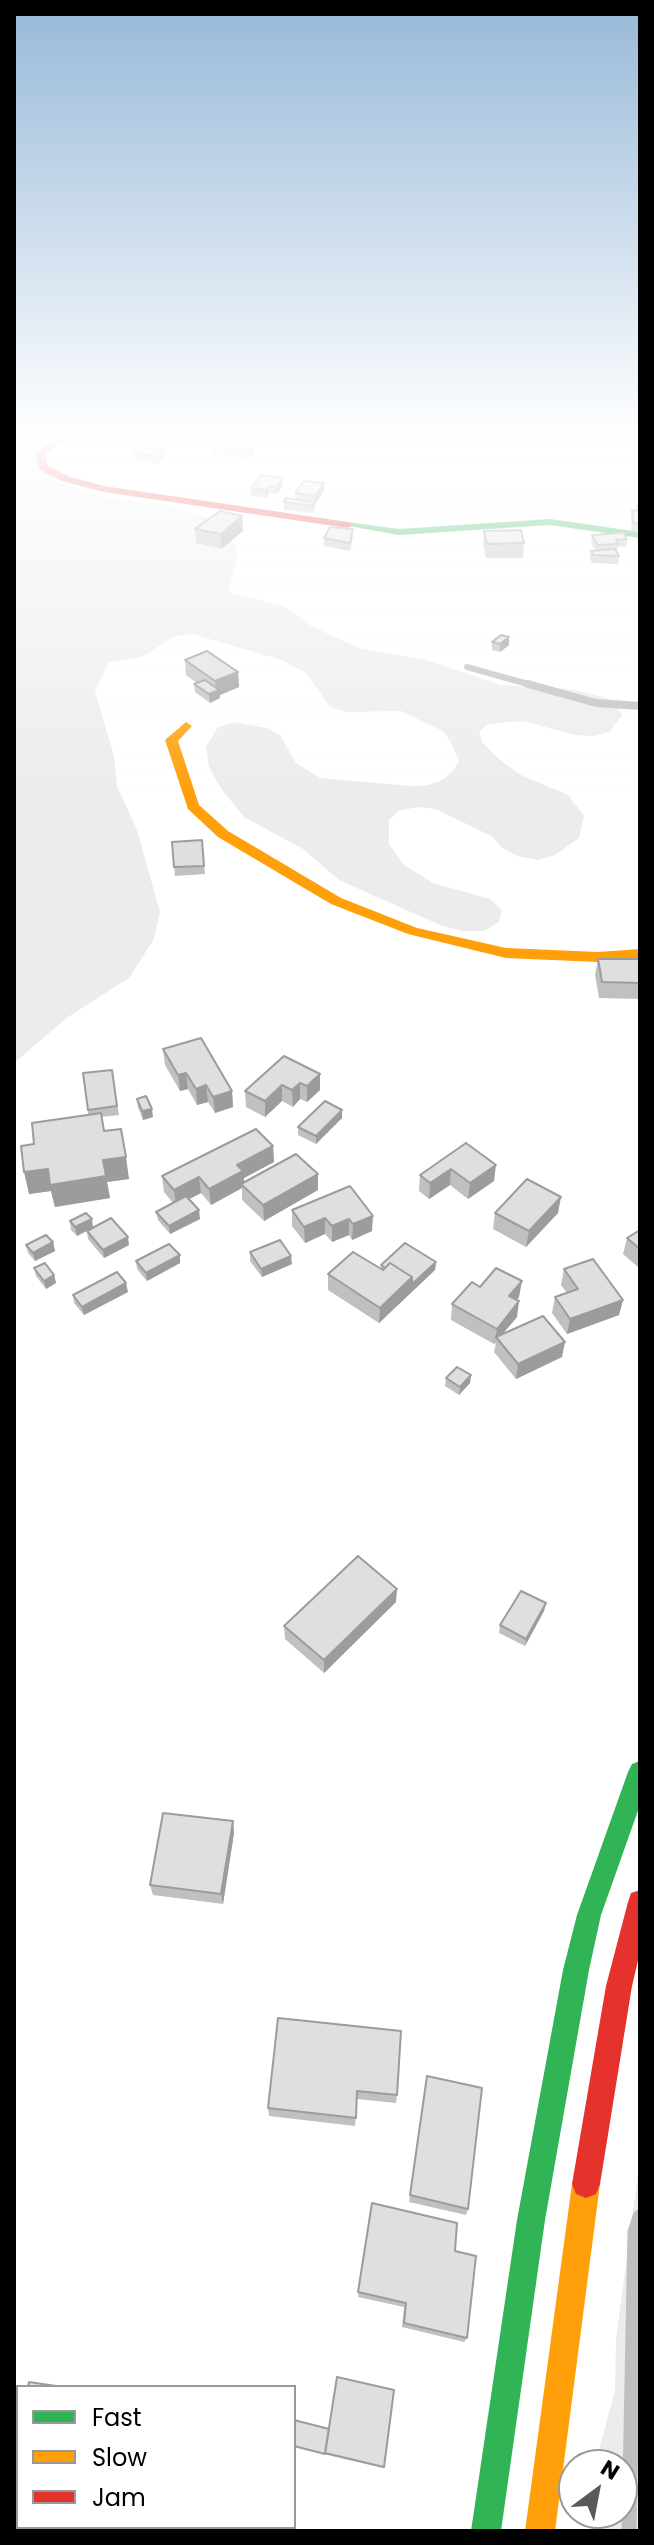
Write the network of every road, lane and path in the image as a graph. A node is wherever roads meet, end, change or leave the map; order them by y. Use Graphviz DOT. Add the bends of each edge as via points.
graph roads {
  1 [pos="186,726"];
  2 [pos="640,954"];
  3 [pos="640,1772"];
  4 [pos="640,1902"];
  5 [pos="486,2531"];
  6 [pos="540,2531"];
  1 -- 2 [label="street" via="171,740 193,806 223,834 336,901 413,931 506,953"];
  3 -- 5 [label="street" via="589,1915 576,1970 531,2220"];
  4 -- 6 [label="street" via="619,1986 577,2235"];
}
